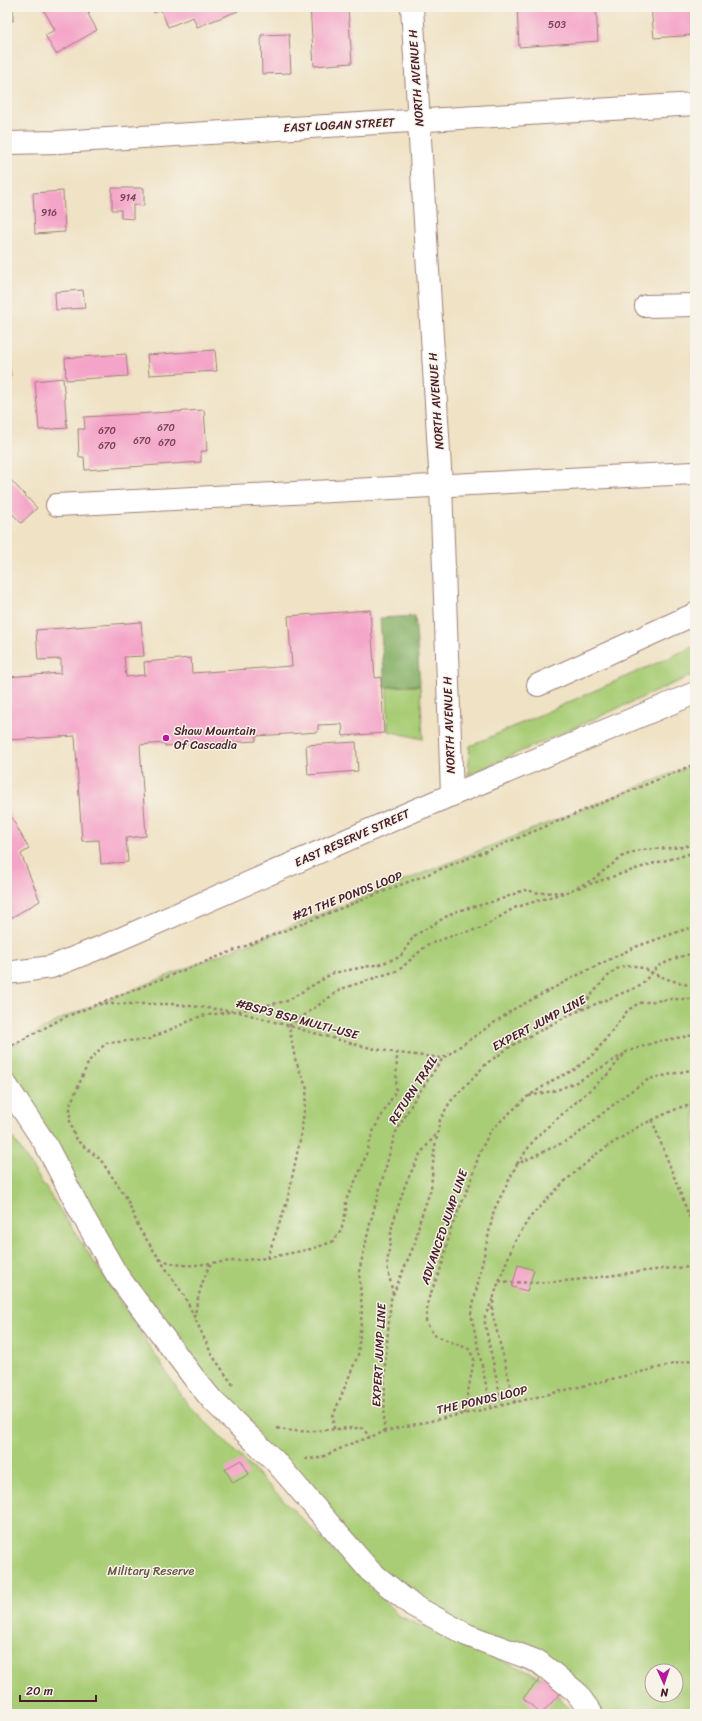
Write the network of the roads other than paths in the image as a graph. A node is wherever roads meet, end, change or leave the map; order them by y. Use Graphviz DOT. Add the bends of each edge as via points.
graph roads {
  1 [pos="412,7"];
  2 [pos="695,104"];
  3 [pos="419,120"];
  4 [pos="7,143"];
  5 [pos="695,304"];
  6 [pos="646,306"];
  7 [pos="695,473"];
  8 [pos="441,485"];
  9 [pos="57,505"];
  10 [pos="695,614"];
  11 [pos="538,685"];
  12 [pos="695,693"];
  13 [pos="452,795"];
  14 [pos="7,973"];
  15 [pos="7,1086"];
  16 [pos="592,1714"];
  1 -- 3 [label="street, NORTH AVENUE H"];
  2 -- 3 [label="street, EAST LOGAN STREET"];
  3 -- 4 [label="street, EAST LOGAN STREET"];
  3 -- 8 [label="street, NORTH AVENUE H"];
  5 -- 6 [label="street"];
  7 -- 8 [label="street"];
  8 -- 9 [label="street"];
  8 -- 13 [label="street, NORTH AVENUE H"];
  10 -- 11 [label="street"];
  12 -- 13 [label="street, EAST RESERVE STREET"];
  13 -- 14 [label="street, EAST RESERVE STREET" via="51,968"];
  15 -- 16 [label="street" via="46,1145 117,1274 213,1401 275,1460 370,1571 412,1605 467,1635 539,1662 576,1692"];
}
